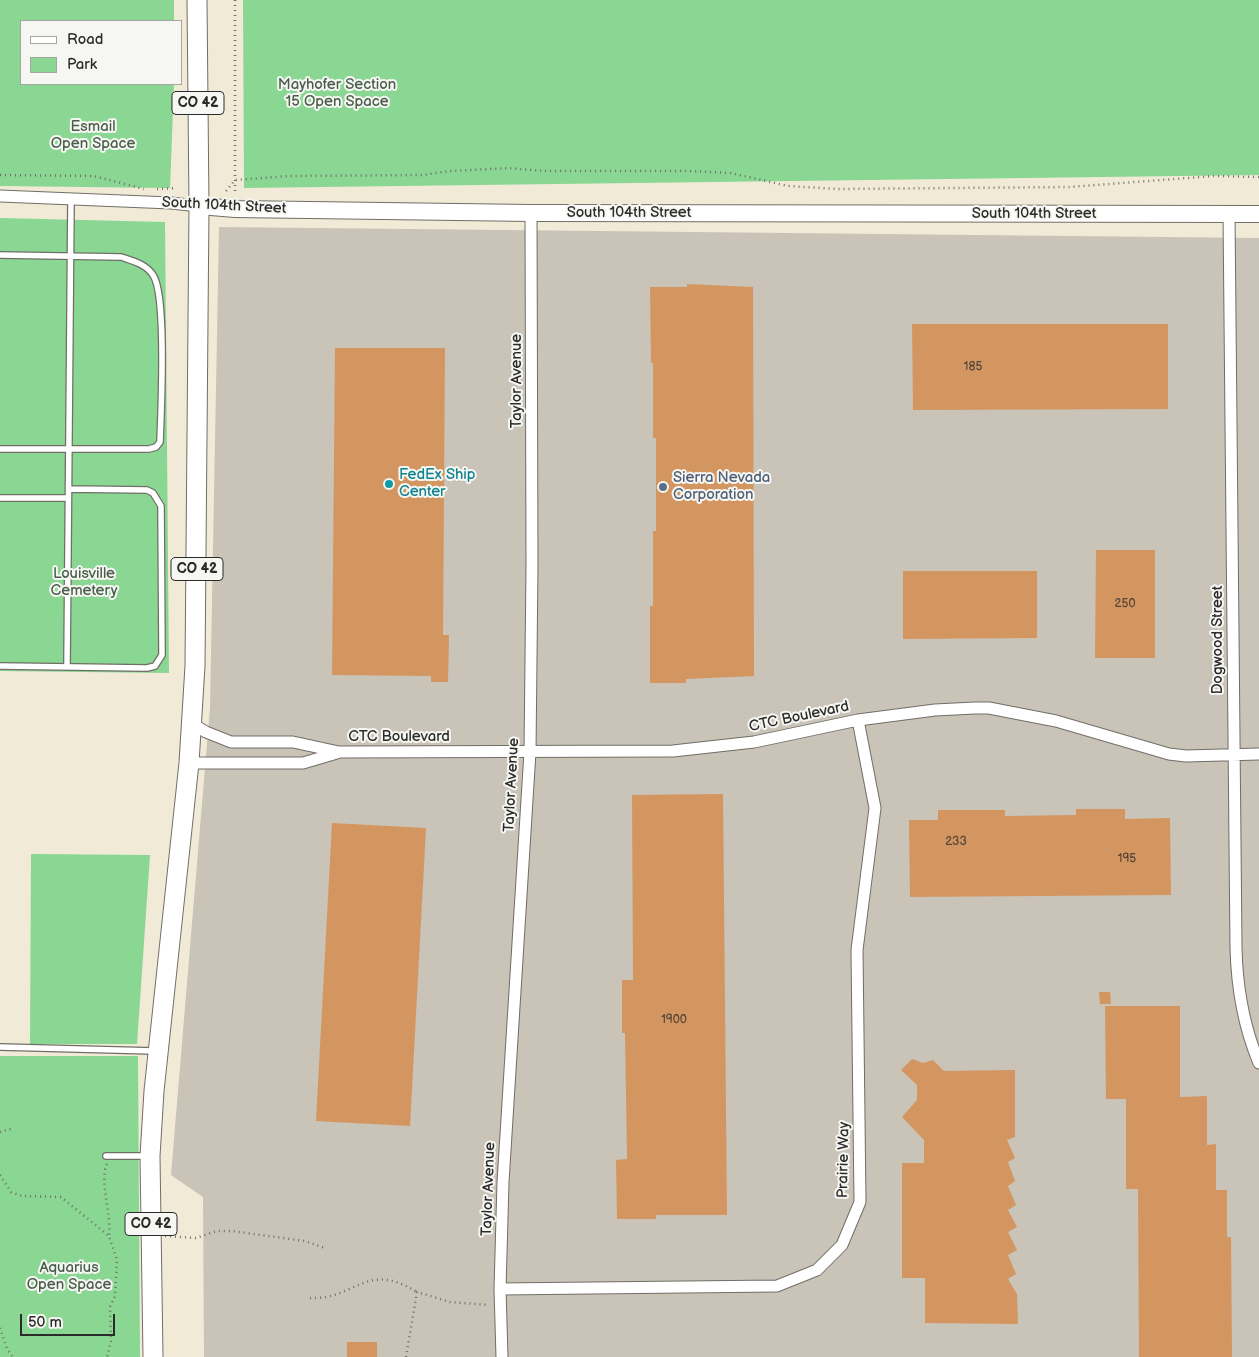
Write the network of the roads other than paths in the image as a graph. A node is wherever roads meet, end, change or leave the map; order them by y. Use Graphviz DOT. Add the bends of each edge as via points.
graph roads {
  1 [pos="197,0"];
  2 [pos="0,196"];
  3 [pos="71,199"];
  4 [pos="199,206"];
  5 [pos="531,213"];
  6 [pos="1229,213"];
  7 [pos="1259,214"];
  8 [pos="0,255"];
  9 [pos="71,255"];
  10 [pos="0,449"];
  11 [pos="69,449"];
  12 [pos="69,489"];
  13 [pos="0,498"];
  14 [pos="68,498"];
  15 [pos="0,666"];
  16 [pos="67,666"];
  17 [pos="858,720"];
  18 [pos="191,723"];
  19 [pos="339,752"];
  20 [pos="530,752"];
  21 [pos="1234,754"];
  22 [pos="1259,754"];
  23 [pos="189,762"];
  24 [pos="0,1047"];
  25 [pos="157,1051"];
  26 [pos="1259,1063"];
  27 [pos="109,1156"];
  28 [pos="150,1156"];
  29 [pos="500,1289"];
  30 [pos="153,1357"];
  31 [pos="502,1357"];
  1 -- 4 [label="main road, CO 42"];
  2 -- 3 [label="street, South 104th Street"];
  3 -- 4 [label="street, South 104th Street"];
  3 -- 9 [label="lane"];
  4 -- 5 [label="street, South 104th Street"];
  4 -- 18 [label="main road, CO 42" via="197,553"];
  5 -- 6 [label="street, South 104th Street"];
  5 -- 20 [label="street, Taylor Avenue"];
  6 -- 7 [label="street, South 104th Street"];
  6 -- 21 [label="street, Dogwood Street"];
  8 -- 9 [label="lane"];
  9 -- 11 [label="lane"];
  9 -- 11 [label="lane" via="121,257 148,268 155,276 161,302 160,442 148,450"];
  10 -- 11 [label="lane"];
  11 -- 12 [label="lane"];
  12 -- 14 [label="lane"];
  12 -- 16 [label="lane" via="147,490 158,500 161,506 162,655 155,666 147,668"];
  13 -- 14 [label="lane"];
  14 -- 16 [label="lane"];
  15 -- 16 [label="lane"];
  17 -- 20 [label="street, CTC Boulevard" via="714,748"];
  17 -- 21 [label="street, CTC Boulevard" via="935,710 989,708 1056,721 1169,754"];
  17 -- 29 [label="street, Prairie Way" via="876,808 857,950 860,1202 842,1245 817,1270 777,1286"];
  18 -- 19 [label="street, CTC Boulevard" via="231,742 294,742"];
  18 -- 23 [label="main road, CO 42"];
  19 -- 20 [label="street, CTC Boulevard"];
  19 -- 23 [label="street, CTC Boulevard" via="303,763"];
  20 -- 29 [label="street, Taylor Avenue" via="503,1182"];
  21 -- 22 [label="street, CTC Boulevard"];
  21 -- 26 [label="street, Dogwood Street" via="1237,984 1247,1033"];
  23 -- 25 [label="main road, CO 42"];
  24 -- 25 [label="lane"];
  25 -- 28 [label="main road, CO 42"];
  27 -- 28 [label="lane"];
  28 -- 30 [label="main road, CO 42"];
  29 -- 31 [label="street, Taylor Avenue"];
}
